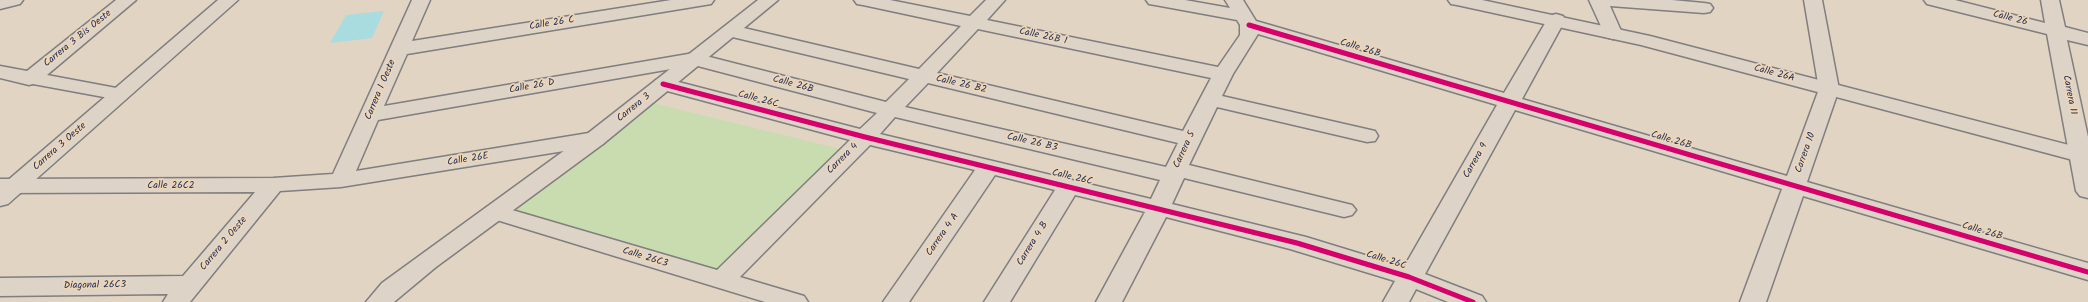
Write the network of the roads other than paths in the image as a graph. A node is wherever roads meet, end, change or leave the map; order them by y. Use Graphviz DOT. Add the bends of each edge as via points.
graph roads {
  1 [pos="14,0"];
  2 [pos="127,0"];
  3 [pos="229,0"];
  4 [pos="421,0"];
  5 [pos="705,0"];
  6 [pos="863,0"];
  7 [pos="996,0"];
  8 [pos="1156,0"];
  9 [pos="1234,0"];
  10 [pos="1457,0"];
  11 [pos="1598,0"];
  12 [pos="1602,0"];
  13 [pos="1814,0"];
  14 [pos="1933,0"];
  15 [pos="2050,0"];
  16 [pos="0,4"];
  17 [pos="759,4"];
  18 [pos="1704,8"];
  19 [pos="1246,20"];
  20 [pos="1556,20"];
  21 [pos="975,23"];
  22 [pos="2056,31"];
  23 [pos="731,32"];
  24 [pos="1613,33"];
  25 [pos="2088,39"];
  26 [pos="399,49"];
  27 [pos="694,59"];
  28 [pos="0,72"];
  29 [pos="1223,74"];
  30 [pos="923,76"];
  31 [pos="29,79"];
  32 [pos="663,84"];
  33 [pos="1829,89"];
  34 [pos="120,94"];
  35 [pos="1210,99"];
  36 [pos="1509,103"];
  37 [pos="891,110"];
  38 [pos="371,115"];
  39 [pos="1367,136"];
  40 [pos="865,137"];
  41 [pos="595,139"];
  42 [pos="1190,139"];
  43 [pos="2084,156"];
  44 [pos="989,167"];
  45 [pos="1175,172"];
  46 [pos="341,180"];
  47 [pos="273,186"];
  48 [pos="1070,186"];
  49 [pos="1794,186"];
  50 [pos="5,190"];
  51 [pos="2088,191"];
  52 [pos="1159,208"];
  53 [pos="1344,210"];
  54 [pos="495,212"];
  55 [pos="2088,272"];
  56 [pos="1409,277"];
  57 [pos="721,281"];
  58 [pos="0,287"];
  59 [pos="183,294"];
  60 [pos="378,302"];
  61 [pos="795,302"];
  62 [pos="896,302"];
  63 [pos="997,302"];
  64 [pos="1110,302"];
  65 [pos="1396,302"];
  66 [pos="1473,302"];
  67 [pos="1753,302"];
  1 -- 16 [label="street"];
  2 -- 31 [label="street, Carrera 3 Bis Oeste"];
  3 -- 34 [label="street, Carrera 3 Oeste"];
  4 -- 26 [label="street, Carrera 1 Oeste"];
  5 -- 26 [label="street, Calle 26 C"];
  6 -- 21 [label="street, Calle 26B 1"];
  7 -- 21 [label="street, Carrera 4"];
  8 -- 19 [label="street, Calle 26B"];
  9 -- 19 [label="street"];
  10 -- 20 [label="street, Calle 26A"];
  11 -- 24 [label="street"];
  12 -- 18 [label="street"];
  13 -- 33 [label="street, Carrera 10"];
  14 -- 22 [label="street, Calle 26"];
  15 -- 22 [label="street, Carrera 11"];
  17 -- 23 [label="street, Carrera 3"];
  19 -- 29 [label="street, Carrera 5" via="1249,35"];
  19 -- 36 [label="street, Calle 26B"];
  20 -- 24 [label="street, Calle 26A"];
  20 -- 36 [label="street, Carrera 9"];
  21 -- 29 [label="street, Calle 26B 1"];
  21 -- 30 [label="street, Carrera 4"];
  22 -- 25 [label="street, Calle 26"];
  22 -- 43 [label="street, Carrera 11"];
  23 -- 27 [label="street, Carrera 3"];
  23 -- 30 [label="street, Calle 26 B2"];
  24 -- 33 [label="street, Calle 26A"];
  26 -- 38 [label="street, Carrera 1 Oeste"];
  27 -- 32 [label="street, Carrera 3"];
  27 -- 37 [label="street, Calle 26B"];
  27 -- 38 [label="street, Calle 26 D"];
  28 -- 31 [label="street"];
  29 -- 35 [label="street, Carrera 5"];
  30 -- 37 [label="street, Carrera 4"];
  30 -- 42 [label="street, Calle 26 B2"];
  31 -- 34 [label="street"];
  32 -- 40 [label="street, Calle 26C"];
  32 -- 41 [label="street, Carrera 3"];
  33 -- 43 [label="street, Calle 26A"];
  33 -- 49 [label="street, Carrera 10"];
  34 -- 50 [label="street, Carrera 3 Oeste"];
  35 -- 39 [label="street"];
  35 -- 42 [label="street, Carrera 5"];
  36 -- 49 [label="street, Calle 26B"];
  36 -- 56 [label="street, Carrera 9"];
  37 -- 40 [label="street, Carrera 4"];
  37 -- 45 [label="street, Calle 26 B3"];
  38 -- 46 [label="street, Carrera 1 Oeste"];
  40 -- 44 [label="street, Calle 26C"];
  40 -- 57 [label="street, Carrera 4"];
  41 -- 46 [label="street, Calle 26E"];
  41 -- 54 [label="street, Carrera 3"];
  42 -- 45 [label="street, Carrera 5"];
  43 -- 51 [label="street, Carrera 11"];
  44 -- 48 [label="street, Calle 26C"];
  44 -- 62 [label="street, Carrera 4 A"];
  45 -- 52 [label="street, Carrera 5"];
  45 -- 53 [label="street, Calle 26 B3"];
  46 -- 47 [label="street, Calle 26C2"];
  47 -- 50 [label="street, Calle 26C2"];
  47 -- 59 [label="street, Carrera 2 Oeste"];
  48 -- 52 [label="street, Calle 26C"];
  48 -- 63 [label="street, Carrera 4 B"];
  49 -- 55 [label="street, Calle 26B"];
  49 -- 67 [label="street, Carrera 10"];
  52 -- 56 [label="street, Calle 26C" via="1297,243"];
  52 -- 64 [label="street, Carrera 5"];
  54 -- 57 [label="street, Calle 26C3"];
  54 -- 60 [label="street" via="427,261"];
  56 -- 65 [label="street, Carrera 9"];
  56 -- 66 [label="street, Calle 26C"];
  57 -- 61 [label="street, Calle 26C3"];
  58 -- 59 [label="street, Diagonal 26C3"];
}
